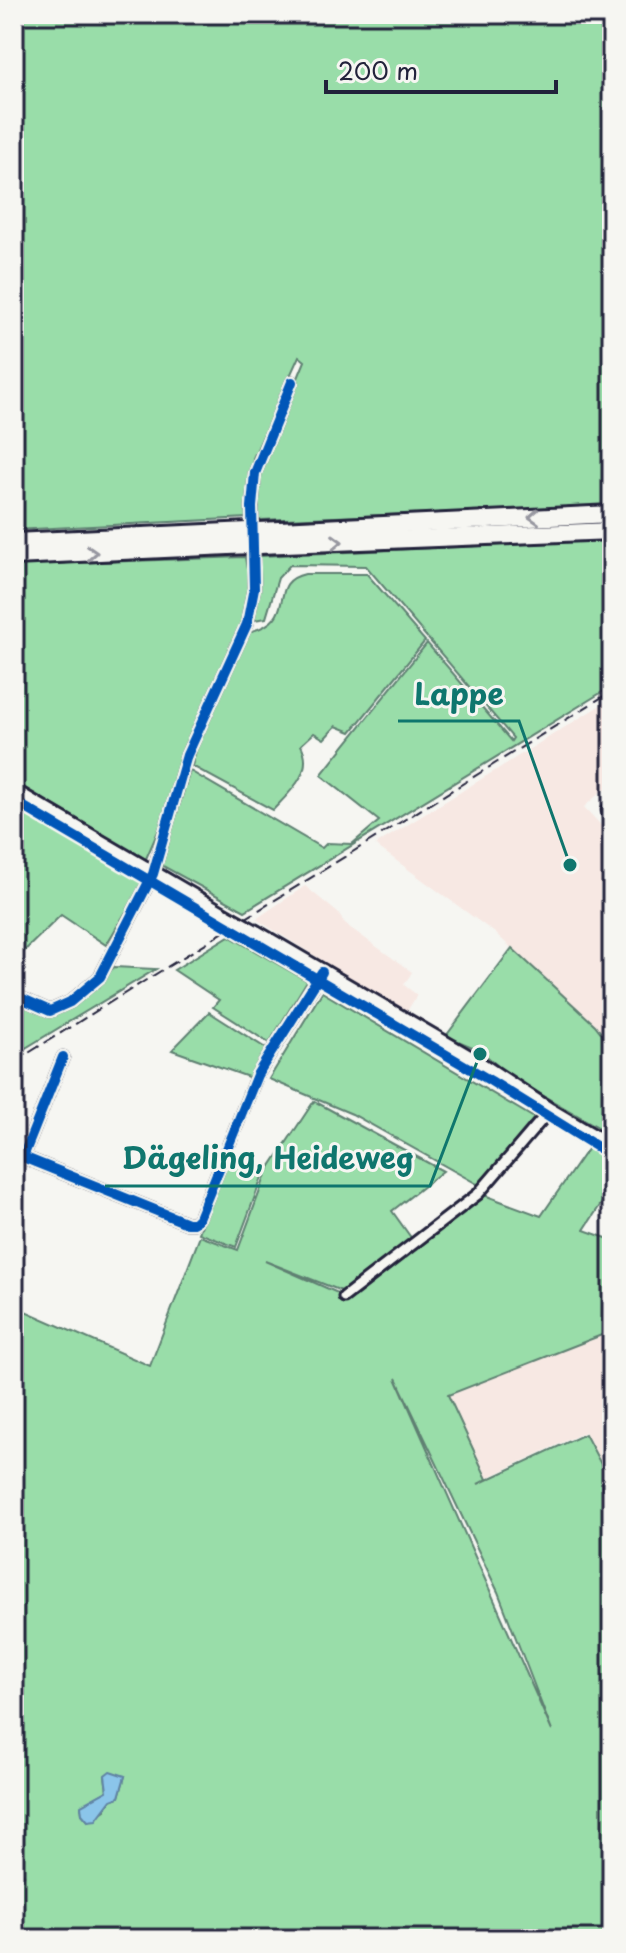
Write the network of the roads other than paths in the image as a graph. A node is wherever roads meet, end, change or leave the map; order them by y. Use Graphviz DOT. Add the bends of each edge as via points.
graph roads {
  1 [pos="292,382"];
  2 [pos="612,514"];
  3 [pos="612,531"];
  4 [pos="254,538"];
  5 [pos="14,542"];
  6 [pos="14,556"];
  7 [pos="14,791"];
  8 [pos="607,810"];
  9 [pos="612,826"];
  10 [pos="153,874"];
  11 [pos="322,972"];
  12 [pos="14,995"];
  13 [pos="63,1057"];
  14 [pos="550,1110"];
  15 [pos="612,1147"];
  16 [pos="344,1297"];
  1 -- 10 [label="street" via="257,465 249,619 187,755"];
  2 -- 4 [label="highway, one-way"];
  4 -- 3 [label="highway, one-way"];
  4 -- 5 [label="highway"];
  6 -- 4 [label="highway, one-way"];
  7 -- 10 [label="main road"];
  8 -- 9 [label="street"];
  10 -- 11 [label="main road, bridge"];
  10 -- 12 [label="street" via="100,977 86,990 50,1011"];
  11 -- 13 [label="street" via="257,1075 194,1223 23,1157"];
  11 -- 14 [label="main road"];
  14 -- 15 [label="main road"];
  14 -- 16 [label="street" via="478,1194"];
}
